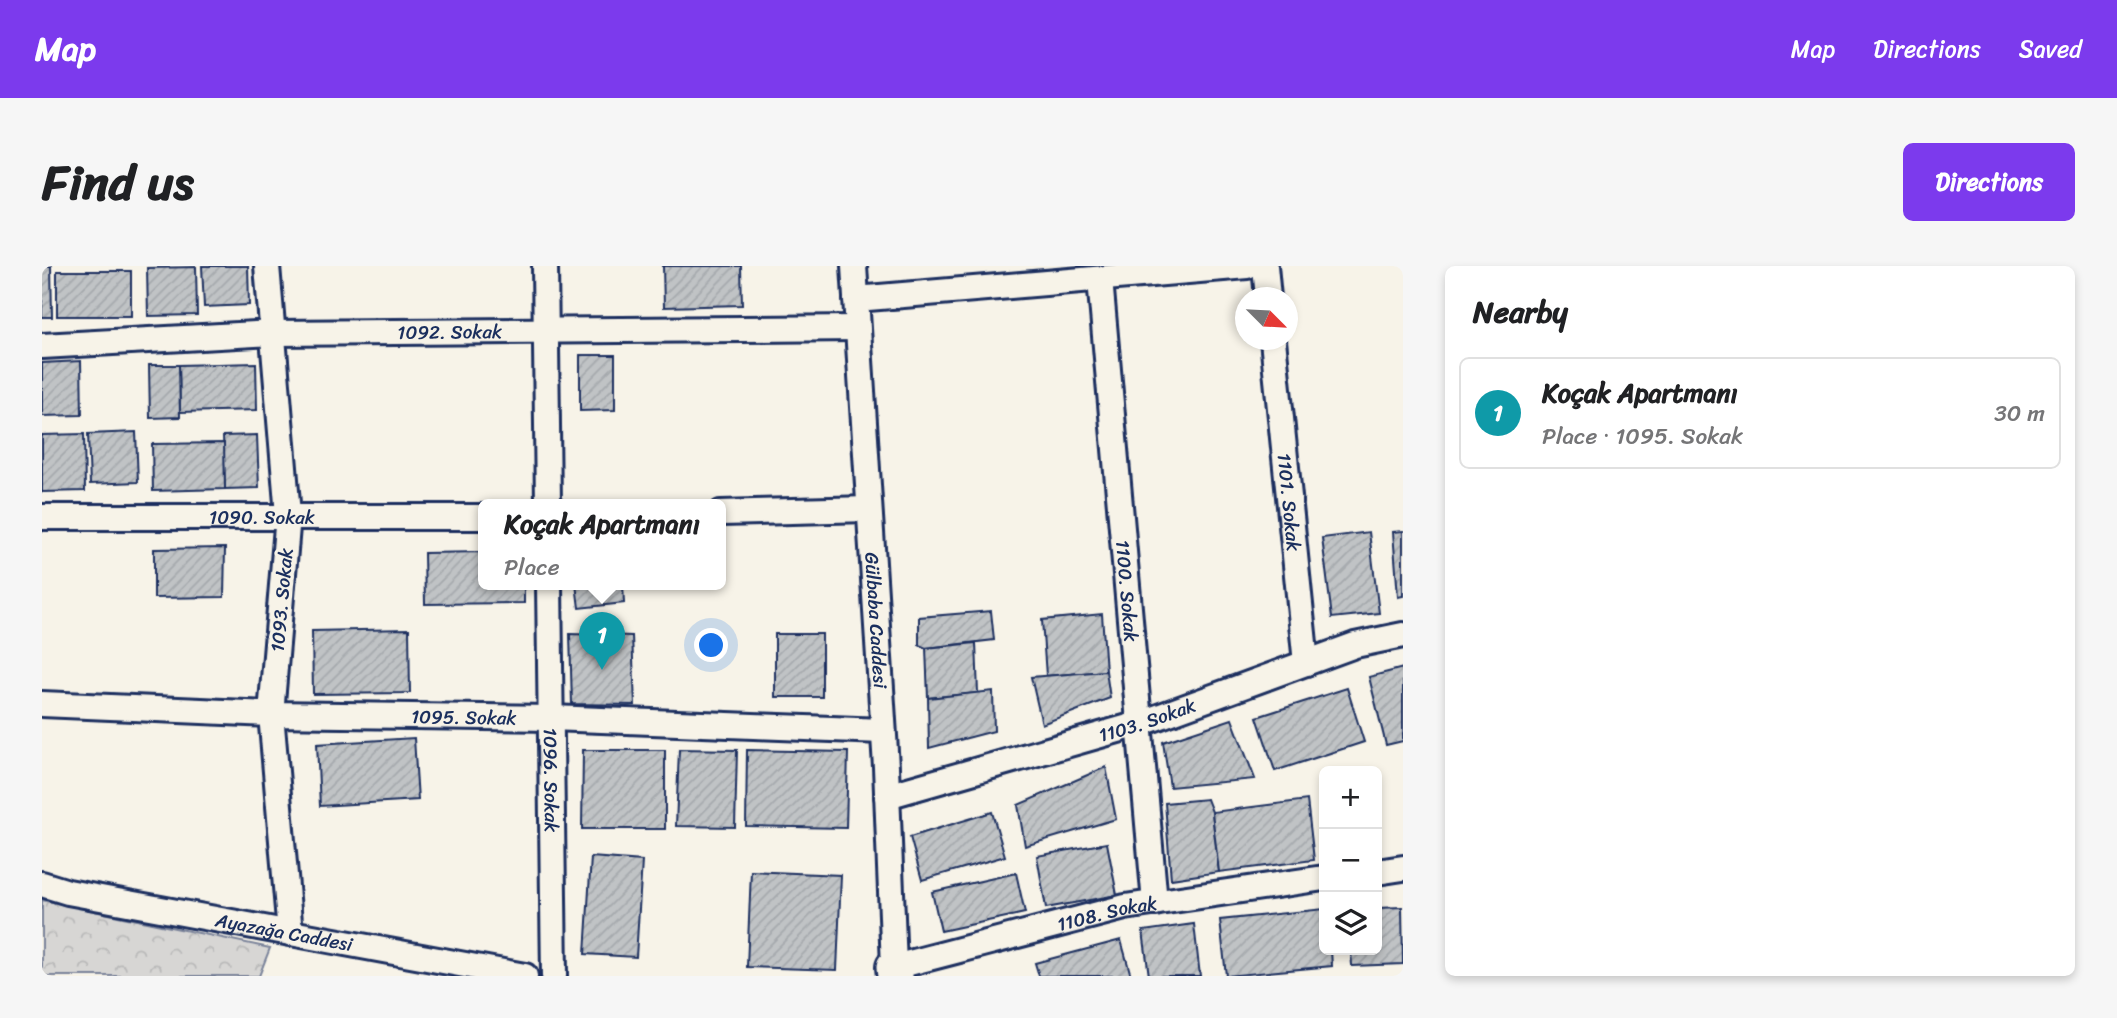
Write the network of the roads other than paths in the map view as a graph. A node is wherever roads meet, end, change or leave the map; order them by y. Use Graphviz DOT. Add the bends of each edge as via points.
graph roads {
  1 [pos="267,266"];
  2 [pos="545,266"];
  3 [pos="854,266"];
  4 [pos="1247,266"];
  5 [pos="1265,266"];
  6 [pos="1196,268"];
  7 [pos="1100,279"];
  8 [pos="1267,287"];
  9 [pos="856,299"];
  10 [pos="857,328"];
  11 [pos="273,333"];
  12 [pos="546,333"];
  13 [pos="42,346"];
  14 [pos="1274,350"];
  15 [pos="548,499"];
  16 [pos="869,509"];
  17 [pos="726,513"];
  18 [pos="288,515"];
  19 [pos="42,517"];
  20 [pos="478,517"];
  21 [pos="549,590"];
  22 [pos="1403,635"];
  23 [pos="1306,663"];
  24 [pos="42,704"];
  25 [pos="271,714"];
  26 [pos="551,718"];
  27 [pos="1139,724"];
  28 [pos="883,731"];
  29 [pos="887,796"];
  30 [pos="1403,868"];
  31 [pos="1382,871"];
  32 [pos="1319,879"];
  33 [pos="42,884"];
  34 [pos="1155,903"];
  35 [pos="290,933"];
  36 [pos="895,972"];
  37 [pos="525,976"];
  38 [pos="554,976"];
  1 -- 11 [label="street, 1093. Sokak"];
  2 -- 12 [label="street"];
  3 -- 9 [label="street, Gülbaba Caddesi"];
  4 -- 6 [label="street"];
  5 -- 8 [label="street"];
  6 -- 7 [label="street"];
  7 -- 9 [label="street"];
  7 -- 27 [label="street, 1100. Sokak"];
  9 -- 10 [label="street, Gülbaba Caddesi"];
  10 -- 12 [label="street, 1092. Sokak"];
  10 -- 16 [label="street, Gülbaba Caddesi"];
  11 -- 12 [label="street, 1092. Sokak"];
  11 -- 13 [label="street, 1092. Sokak"];
  11 -- 18 [label="street, 1093. Sokak"];
  12 -- 15 [label="street"];
  14 -- 23 [label="street, 1101. Sokak"];
  16 -- 17 [label="street"];
  16 -- 28 [label="street, Gülbaba Caddesi"];
  18 -- 19 [label="street, 1090. Sokak"];
  18 -- 20 [label="street, 1090. Sokak"];
  18 -- 25 [label="street, 1093. Sokak"];
  21 -- 26 [label="street, 1096. Sokak"];
  22 -- 23 [label="street, 1103. Sokak" via="1355,645"];
  23 -- 27 [label="street, 1103. Sokak"];
  24 -- 25 [label="street, 1095. Sokak"];
  25 -- 26 [label="street, 1095. Sokak"];
  25 -- 35 [label="street, 1093. Sokak"];
  26 -- 28 [label="street, 1095. Sokak"];
  26 -- 38 [label="street, 1096. Sokak"];
  27 -- 29 [label="street, 1103. Sokak"];
  27 -- 34 [label="street, 1100. Sokak"];
  28 -- 29 [label="street, Gülbaba Caddesi"];
  29 -- 36 [label="street, Gülbaba Caddesi"];
  30 -- 31 [label="street"];
  32 -- 34 [label="street, 1108. Sokak"];
  33 -- 35 [label="street, Ayazağa Caddesi"];
  34 -- 36 [label="street, 1108. Sokak" via="1125,907"];
  35 -- 37 [label="street, Ayazağa Caddesi"];
}
